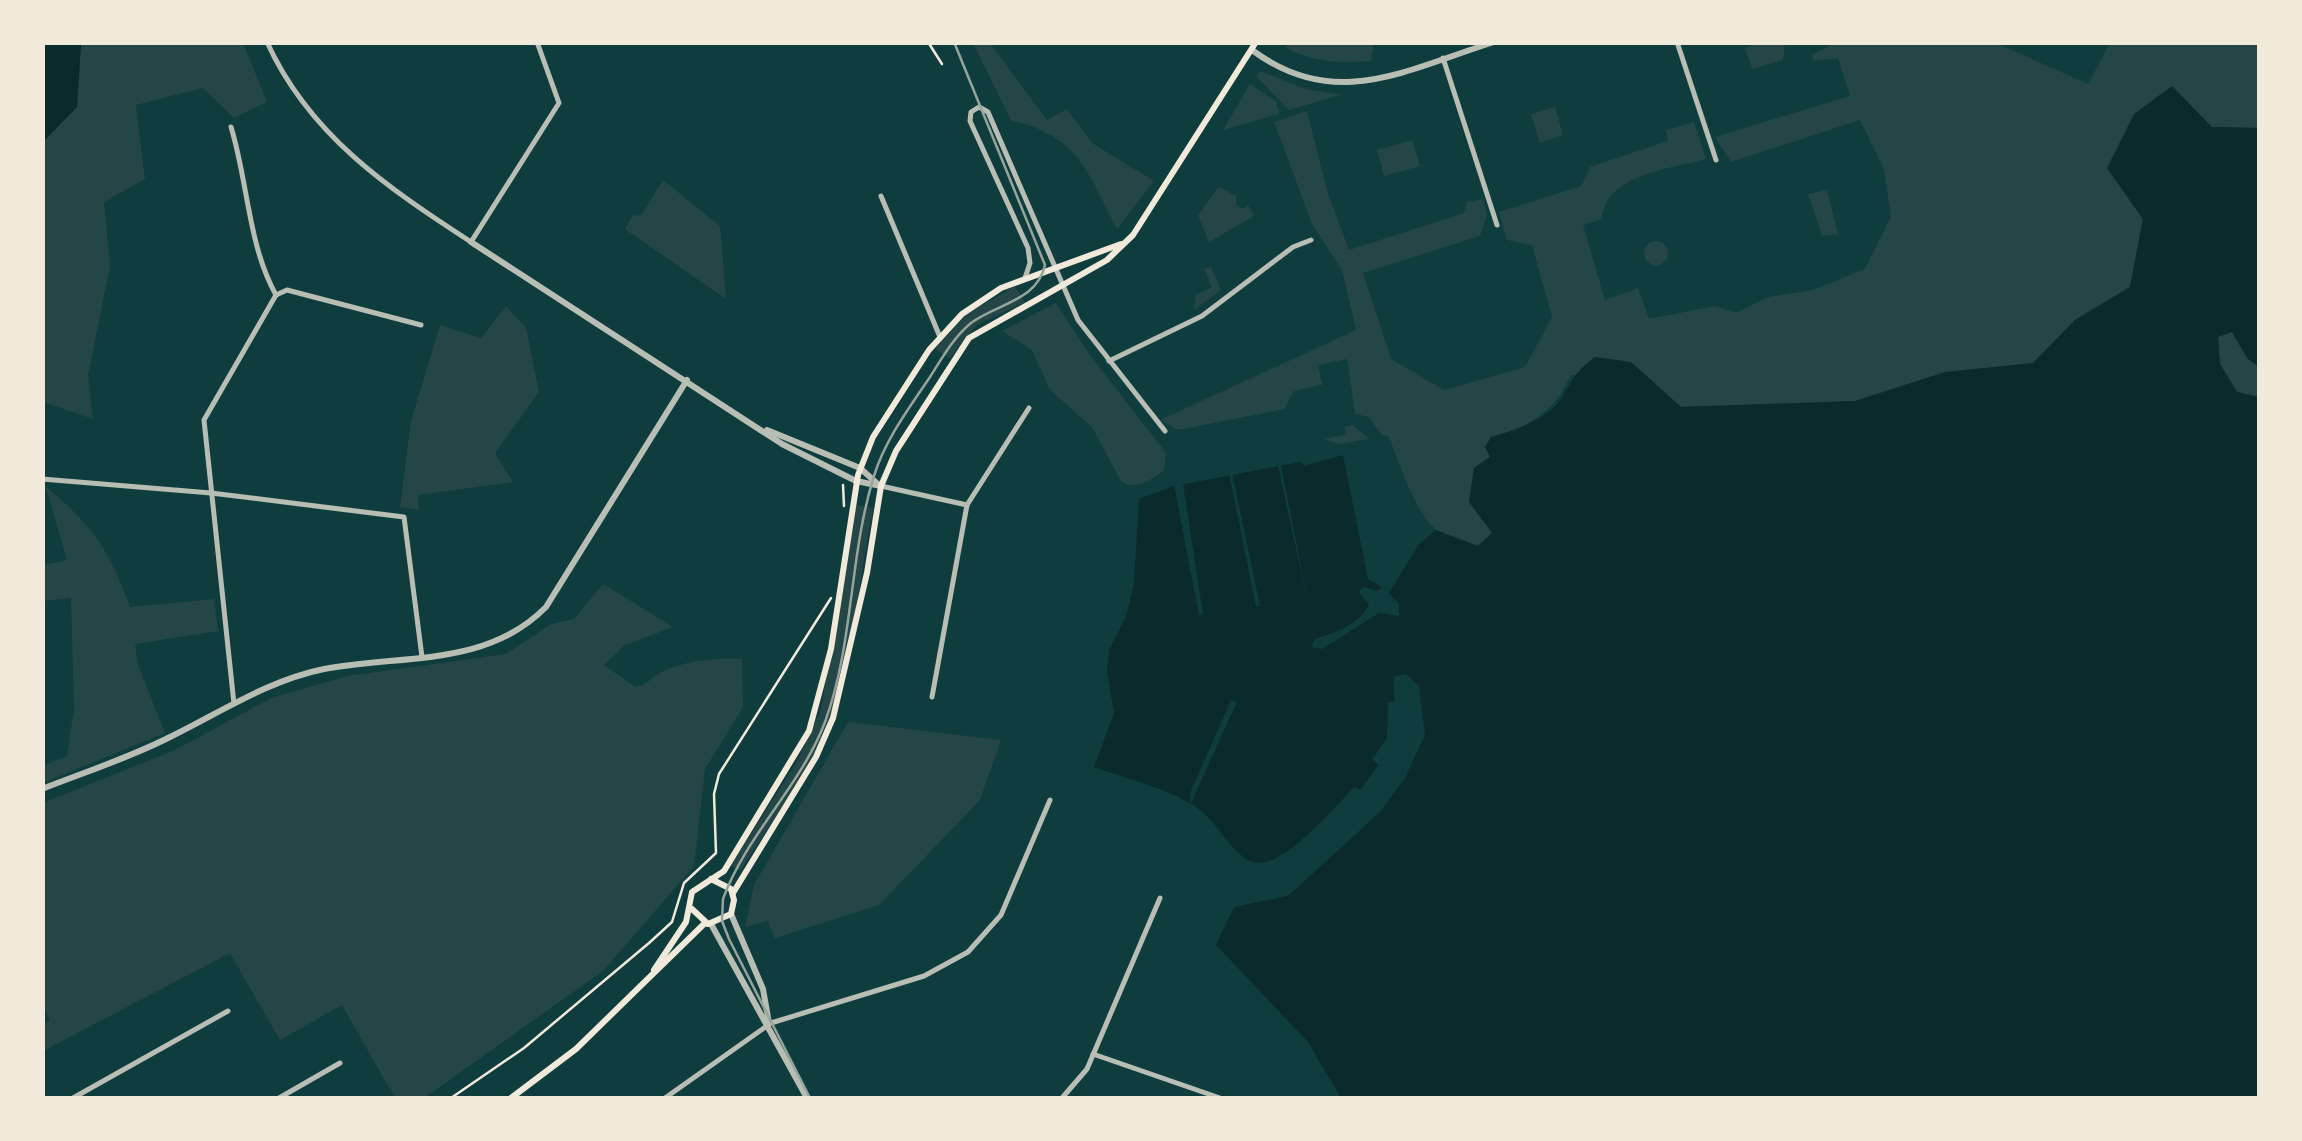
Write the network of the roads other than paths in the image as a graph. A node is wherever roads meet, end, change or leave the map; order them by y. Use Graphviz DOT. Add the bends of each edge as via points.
graph roads {
  1 [pos="266,42"];
  2 [pos="537,42"];
  3 [pos="1494,42"];
  4 [pos="1677,42"];
  5 [pos="1254,46"];
  6 [pos="1443,58"];
  7 [pos="231,126"];
  8 [pos="1716,160"];
  9 [pos="881,196"];
  10 [pos="1497,226"];
  11 [pos="1311,240"];
  12 [pos="471,242"];
  13 [pos="1127,242"];
  14 [pos="1055,268"];
  15 [pos="1024,278"];
  16 [pos="1062,286"];
  17 [pos="276,295"];
  18 [pos="421,325"];
  19 [pos="940,336"];
  20 [pos="1109,362"];
  21 [pos="687,380"];
  22 [pos="1028,408"];
  23 [pos="766,430"];
  24 [pos="1165,431"];
  25 [pos="860,468"];
  26 [pos="42,479"];
  27 [pos="856,481"];
  28 [pos="881,486"];
  29 [pos="212,493"];
  30 [pos="966,505"];
  31 [pos="422,657"];
  32 [pos="932,697"];
  33 [pos="234,704"];
  34 [pos="42,789"];
  35 [pos="1050,800"];
  36 [pos="710,880"];
  37 [pos="733,894"];
  38 [pos="1160,898"];
  39 [pos="690,906"];
  40 [pos="730,914"];
  41 [pos="708,923"];
  42 [pos="654,970"];
  43 [pos="228,1011"];
  44 [pos="769,1024"];
  45 [pos="1093,1054"];
  46 [pos="340,1063"];
  47 [pos="73,1098"];
  48 [pos="279,1098"];
  49 [pos="511,1098"];
  50 [pos="665,1098"];
  51 [pos="807,1098"];
  52 [pos="1062,1098"];
  53 [pos="1220,1098"];
  1 -- 12 [label="street" via="281,74 324,130 385,186"];
  2 -- 12 [label="street" via="560,104"];
  3 -- 6 [label="street"];
  4 -- 8 [label="street"];
  5 -- 6 [label="street" via="1296,76 1334,85"];
  5 -- 13 [label="main road"];
  6 -- 10 [label="street"];
  7 -- 17 [label="street" via="260,267"];
  9 -- 19 [label="street"];
  11 -- 20 [label="street" via="1202,316"];
  12 -- 21 [label="street"];
  13 -- 14 [label="main road"];
  13 -- 16 [label="main road"];
  14 -- 15 [label="main road"];
  14 -- 15 [label="street" via="988,112 979,107 970,121 1028,248"];
  14 -- 16 [label="street"];
  15 -- 19 [label="main road" via="972,305"];
  16 -- 20 [label="street"];
  16 -- 28 [label="main road" via="969,338"];
  17 -- 18 [label="street" via="288,290"];
  17 -- 29 [label="street" via="204,420"];
  19 -- 25 [label="main road"];
  20 -- 24 [label="street"];
  21 -- 23 [label="street"];
  21 -- 31 [label="street" via="546,608 498,643"];
  22 -- 30 [label="street"];
  23 -- 25 [label="street"];
  23 -- 27 [label="street"];
  25 -- 27 [label="main road"];
  25 -- 28 [label="street"];
  26 -- 29 [label="street"];
  27 -- 28 [label="street"];
  27 -- 36 [label="main road" via="815,714 727,867"];
  28 -- 30 [label="street"];
  28 -- 37 [label="main road" via="833,718"];
  29 -- 31 [label="street" via="404,517"];
  29 -- 33 [label="street"];
  30 -- 32 [label="street"];
  31 -- 33 [label="street" via="322,670"];
  33 -- 34 [label="street" via="150,747"];
  35 -- 44 [label="street" via="1001,915 968,952 924,976"];
  36 -- 37 [label="main road" via="724,882"];
  36 -- 39 [label="main road" via="696,886"];
  37 -- 40 [label="main road"];
  38 -- 45 [label="street"];
  39 -- 41 [label="main road"];
  39 -- 42 [label="main road"];
  40 -- 41 [label="main road"];
  40 -- 44 [label="street" via="766,998"];
  41 -- 42 [label="main road"];
  41 -- 44 [label="street"];
  42 -- 49 [label="main road" via="576,1049"];
  43 -- 47 [label="street"];
  44 -- 50 [label="street"];
  44 -- 51 [label="street"];
  45 -- 52 [label="street" via="1078,1085"];
  45 -- 53 [label="street"];
  46 -- 48 [label="street"];
}
